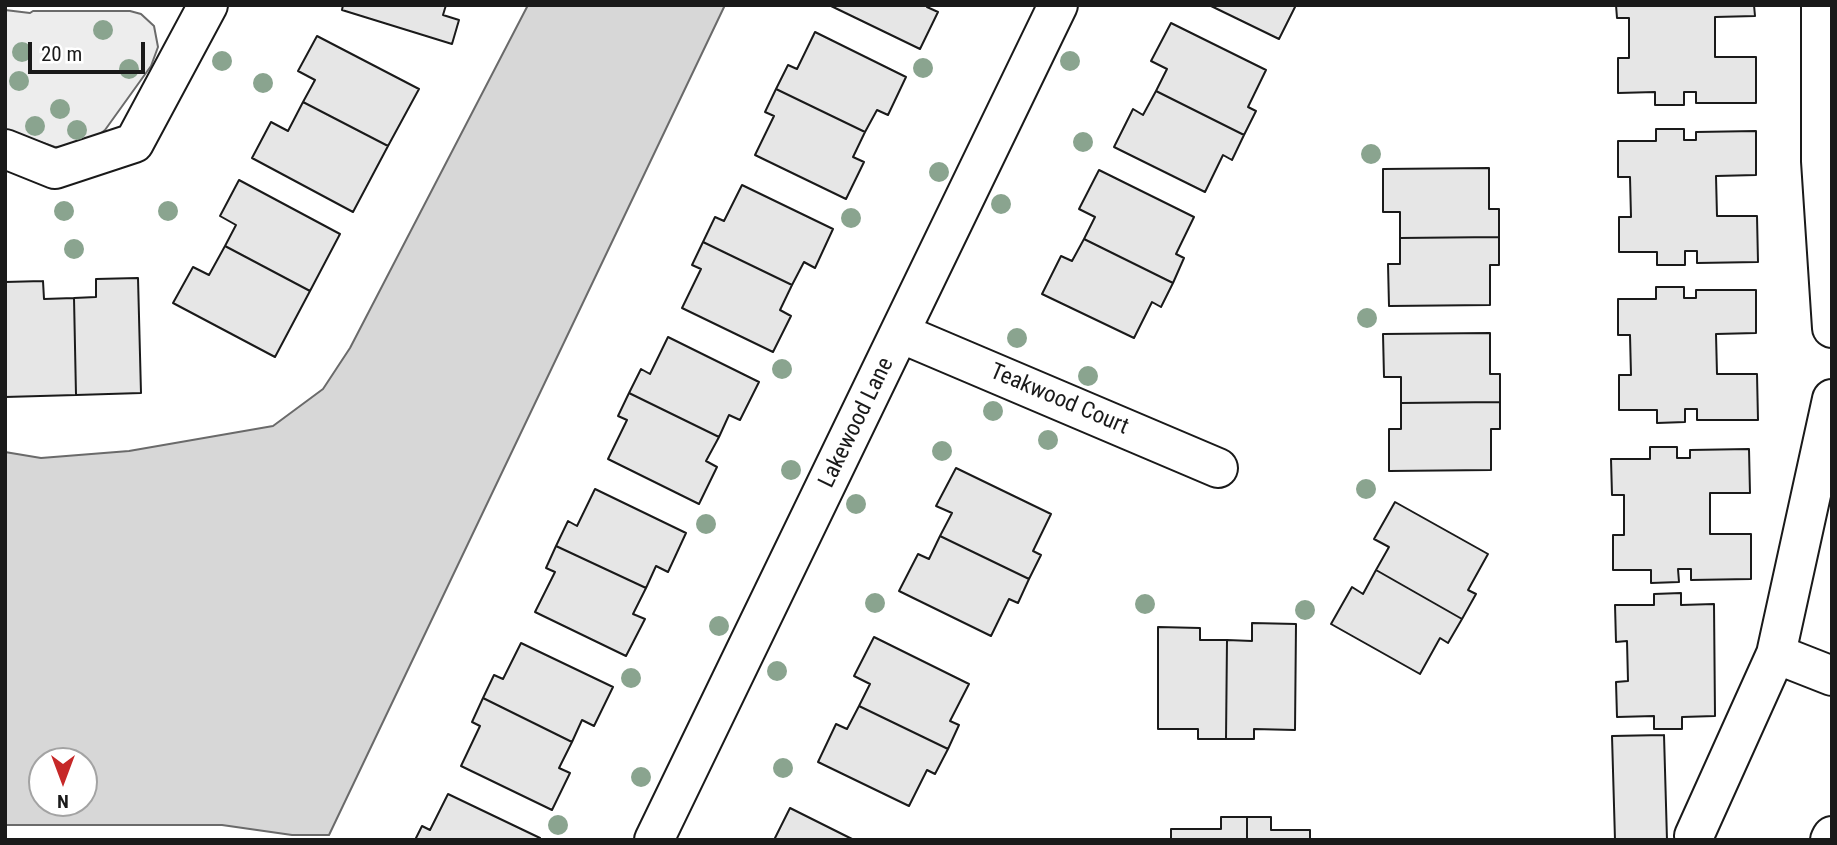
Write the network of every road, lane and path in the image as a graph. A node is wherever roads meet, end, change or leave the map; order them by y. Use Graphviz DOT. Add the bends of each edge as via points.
graph roads {
  1 [pos="208,5"];
  2 [pos="1058,5"];
  3 [pos="1821,5"];
  4 [pos="5,149"];
  5 [pos="1832,328"];
  6 [pos="900,333"];
  7 [pos="1832,399"];
  8 [pos="1218,468"];
  9 [pos="1776,654"];
  10 [pos="1832,676"];
  11 [pos="1694,836"];
  12 [pos="654,840"];
  1 -- 4 [label="street" via="134,143 55,169"];
  2 -- 6 [label="street, Lakewood Lane"];
  3 -- 5 [label="street" via="1821,161"];
  6 -- 8 [label="street, Teakwood Court"];
  6 -- 12 [label="street, Lakewood Lane"];
  7 -- 9 [label="street"];
  9 -- 10 [label="street"];
  9 -- 11 [label="street"];
}
